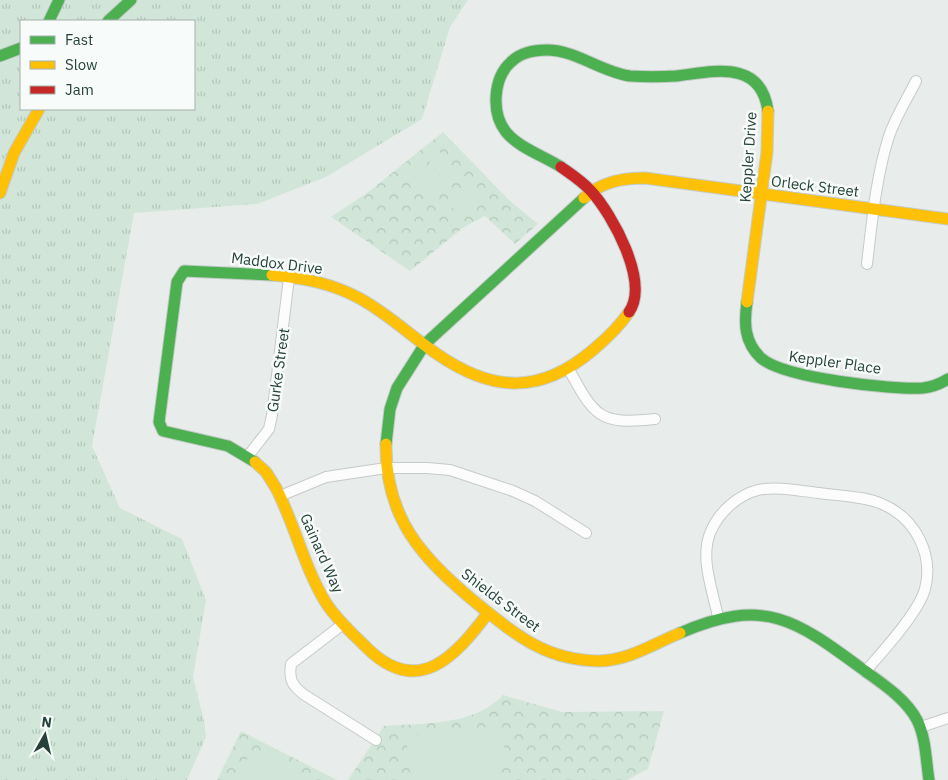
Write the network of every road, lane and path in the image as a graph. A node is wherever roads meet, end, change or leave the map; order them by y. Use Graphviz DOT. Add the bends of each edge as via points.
graph roads {
  1 [pos="59,0"];
  2 [pos="131,0"];
  3 [pos="49,20"];
  4 [pos="109,20"];
  5 [pos="20,48"];
  6 [pos="0,56"];
  7 [pos="916,80"];
  8 [pos="38,110"];
  9 [pos="591,191"];
  10 [pos="0,193"];
  11 [pos="761,194"];
  12 [pos="873,208"];
  13 [pos="948,218"];
  14 [pos="867,264"];
  15 [pos="289,278"];
  16 [pos="750,288"];
  17 [pos="425,344"];
  18 [pos="568,368"];
  19 [pos="947,383"];
  20 [pos="160,412"];
  21 [pos="655,419"];
  22 [pos="248,456"];
  23 [pos="386,468"];
  24 [pos="280,496"];
  25 [pos="586,534"];
  26 [pos="488,613"];
  27 [pos="718,617"];
  28 [pos="343,624"];
  29 [pos="865,672"];
  30 [pos="948,718"];
  31 [pos="920,727"];
  32 [pos="376,740"];
  33 [pos="929,780"];
  1 -- 3 [label="main road"];
  2 -- 4 [label="main road"];
  5 -- 6 [label="main road"];
  7 -- 12 [label="street" via="890,135"];
  8 -- 10 [label="main road" via="14,153"];
  9 -- 11 [label="main road, Orleck Street" via="620,178 645,178"];
  9 -- 11 [label="main road, Keppler Drive" via="558,165 512,139 501,123 496,109 498,86 508,63 516,58 541,51 557,51 618,74 653,77 714,69 744,76 760,89 768,108"];
  9 -- 17 [label="main road, Shields Street"];
  9 -- 18 [label="main road, Keppler Drive" via="618,234 633,273 636,295 632,310 619,326"];
  11 -- 12 [label="main road, Orleck Street"];
  11 -- 16 [label="main road, Keppler Drive"];
  12 -- 13 [label="main road, Orleck Street"];
  12 -- 14 [label="street"];
  15 -- 17 [label="main road, Maddox Drive" via="326,283 358,297"];
  15 -- 20 [label="main road, Maddox Drive" via="184,271 178,282"];
  15 -- 22 [label="street, Gurke Street" via="269,429"];
  16 -- 19 [label="main road, Keppler Place" via="744,321 747,336 760,357 777,368 915,388"];
  17 -- 18 [label="main road, Maddox Drive" via="450,365 480,379 514,383 537,381"];
  17 -- 23 [label="main road, Shields Street" via="396,391 388,419"];
  18 -- 21 [label="street" via="591,405 604,418 622,422"];
  20 -- 22 [label="main road, Gainard Way" via="159,422 163,431 218,441"];
  22 -- 24 [label="main road, Gainard Way" via="268,473"];
  23 -- 24 [label="street" via="326,477"];
  23 -- 25 [label="street" via="450,470 535,501"];
  23 -- 26 [label="main road, Shields Street" via="406,529 424,555"];
  24 -- 28 [label="main road, Gainard Way" via="322,596"];
  26 -- 27 [label="main road, Shields Street" via="526,640 553,654 592,660 611,660 633,654"];
  26 -- 28 [label="main road, Gainard Way" via="461,649 447,661 410,672 383,662"];
  27 -- 29 [label="main road, Shields Street" via="758,616 794,624 815,634"];
  27 -- 29 [label="street" via="706,561 710,532 724,510 737,500 757,490 779,488 881,504 900,514 916,532 925,552 926,581 918,606"];
  28 -- 32 [label="street" via="291,664 292,686"];
  29 -- 31 [label="main road, Shields Street" via="898,696"];
  30 -- 31 [label="street"];
  31 -- 33 [label="main road, Shields Street"];
}
